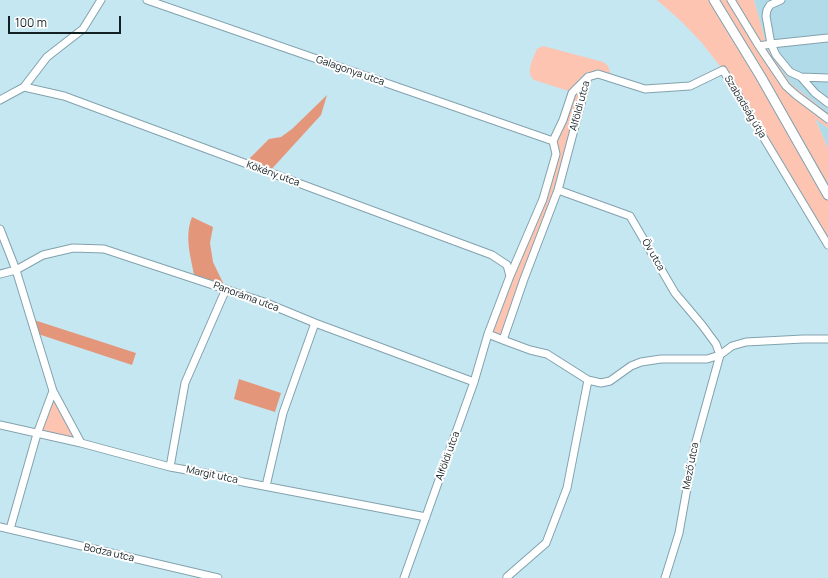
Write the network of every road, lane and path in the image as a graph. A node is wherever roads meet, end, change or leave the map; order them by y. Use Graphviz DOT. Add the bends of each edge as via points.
graph roads {
  1 [pos="101,0"];
  2 [pos="147,0"];
  3 [pos="714,0"];
  4 [pos="731,0"];
  5 [pos="781,0"];
  6 [pos="828,38"];
  7 [pos="771,44"];
  8 [pos="759,46"];
  9 [pos="588,77"];
  10 [pos="801,77"];
  11 [pos="828,78"];
  12 [pos="24,87"];
  13 [pos="0,100"];
  14 [pos="828,103"];
  15 [pos="828,119"];
  16 [pos="554,141"];
  17 [pos="558,190"];
  18 [pos="828,195"];
  19 [pos="0,229"];
  20 [pos="828,245"];
  21 [pos="16,270"];
  22 [pos="0,274"];
  23 [pos="510,276"];
  24 [pos="226,289"];
  25 [pos="315,323"];
  26 [pos="488,334"];
  27 [pos="828,339"];
  28 [pos="503,340"];
  29 [pos="720,355"];
  30 [pos="588,380"];
  31 [pos="474,382"];
  32 [pos="53,391"];
  33 [pos="0,425"];
  34 [pos="37,434"];
  35 [pos="81,443"];
  36 [pos="170,467"];
  37 [pos="266,486"];
  38 [pos="426,518"];
  39 [pos="0,527"];
  40 [pos="10,530"];
  41 [pos="218,578"];
  42 [pos="404,578"];
  43 [pos="506,578"];
  44 [pos="665,578"];
  1 -- 12 [label="street" via="82,29 47,57"];
  2 -- 16 [label="street, Galagonya utca"];
  3 -- 18 [label="main road"];
  4 -- 8 [label="street"];
  5 -- 7 [label="street" via="770,5 767,10"];
  6 -- 7 [label="street"];
  7 -- 8 [label="street"];
  7 -- 10 [label="street" via="776,55 790,72"];
  8 -- 15 [label="street" via="786,86"];
  9 -- 16 [label="street, Alföldi utca" via="572,92"];
  9 -- 17 [label="street, Alföldi utca"];
  9 -- 20 [label="street, Szabadság útja" via="598,74 645,89 690,86 723,70"];
  10 -- 11 [label="street"];
  10 -- 14 [label="street"];
  12 -- 13 [label="street"];
  12 -- 23 [label="street, Kökény utca" via="64,96 492,256 507,265"];
  16 -- 23 [label="street, Alföldi utca" via="556,154 550,178"];
  17 -- 28 [label="street, Alföldi utca"];
  17 -- 29 [label="street, Öv utca" via="630,216 675,293 716,344"];
  19 -- 21 [label="street"];
  21 -- 22 [label="street, Panoráma utca"];
  21 -- 24 [label="street, Panoráma utca" via="43,255 73,248 104,248"];
  21 -- 32 [label="street"];
  23 -- 26 [label="street, Alföldi utca"];
  24 -- 25 [label="street, Panoráma utca"];
  24 -- 36 [label="street" via="185,383"];
  25 -- 31 [label="street, Panoráma utca"];
  25 -- 37 [label="street" via="284,414"];
  26 -- 28 [label="street"];
  26 -- 31 [label="street, Alföldi utca"];
  27 -- 29 [label="street" via="746,342 732,346"];
  28 -- 30 [label="street" via="547,354"];
  29 -- 30 [label="street" via="707,359 661,359 641,362 610,381 601,383"];
  29 -- 44 [label="street, Mező utca" via="694,449 679,533"];
  30 -- 43 [label="street" via="567,488 546,543"];
  31 -- 38 [label="street, Alföldi utca"];
  32 -- 34 [label="street"];
  32 -- 35 [label="street"];
  33 -- 34 [label="street, Margit utca"];
  34 -- 35 [label="street, Margit utca"];
  34 -- 40 [label="street"];
  35 -- 36 [label="street, Margit utca"];
  36 -- 37 [label="street, Margit utca"];
  37 -- 38 [label="street, Margit utca"];
  38 -- 42 [label="street, Alföldi utca"];
  39 -- 40 [label="street, Bodza utca"];
  40 -- 41 [label="street, Bodza utca"];
}
